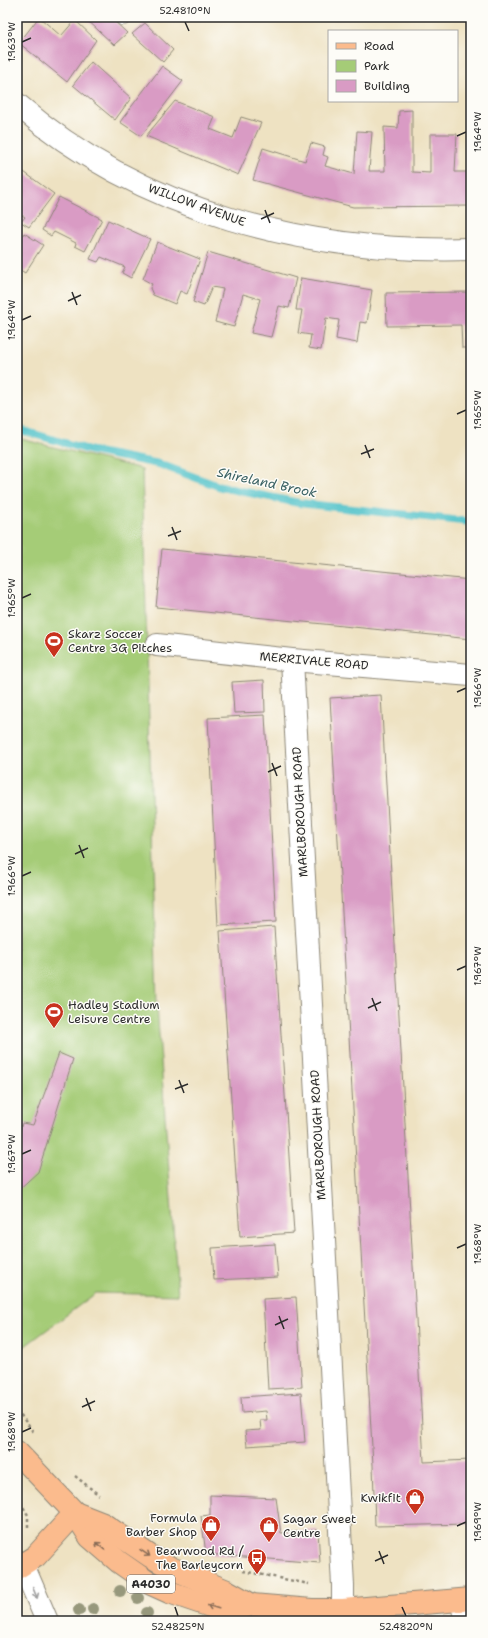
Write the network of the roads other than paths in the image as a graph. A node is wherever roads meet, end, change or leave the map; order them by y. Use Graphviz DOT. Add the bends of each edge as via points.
graph roads {
  1 [pos="17,104"];
  2 [pos="471,249"];
  3 [pos="157,645"];
  4 [pos="292,660"];
  5 [pos="471,674"];
  6 [pos="17,1452"];
  7 [pos="75,1513"];
  8 [pos="20,1567"];
  9 [pos="466,1607"];
  10 [pos="343,1610"];
  11 [pos="47,1621"];
  1 -- 2 [label="street, WILLOW AVENUE" via="61,140 115,172 165,196 222,216 286,234 365,246"];
  3 -- 4 [label="street, MERRIVALE ROAD"];
  4 -- 5 [label="street, MERRIVALE ROAD"];
  4 -- 10 [label="street, MARLBOROUGH ROAD"];
  6 -- 7 [label="main road"];
  7 -- 8 [label="main road" via="36,1556"];
  7 -- 10 [label="main road, A4030" via="103,1524 171,1568 227,1591 252,1605"];
  8 -- 11 [label="street, one-way"];
  9 -- 10 [label="main road, A4030"];
}
